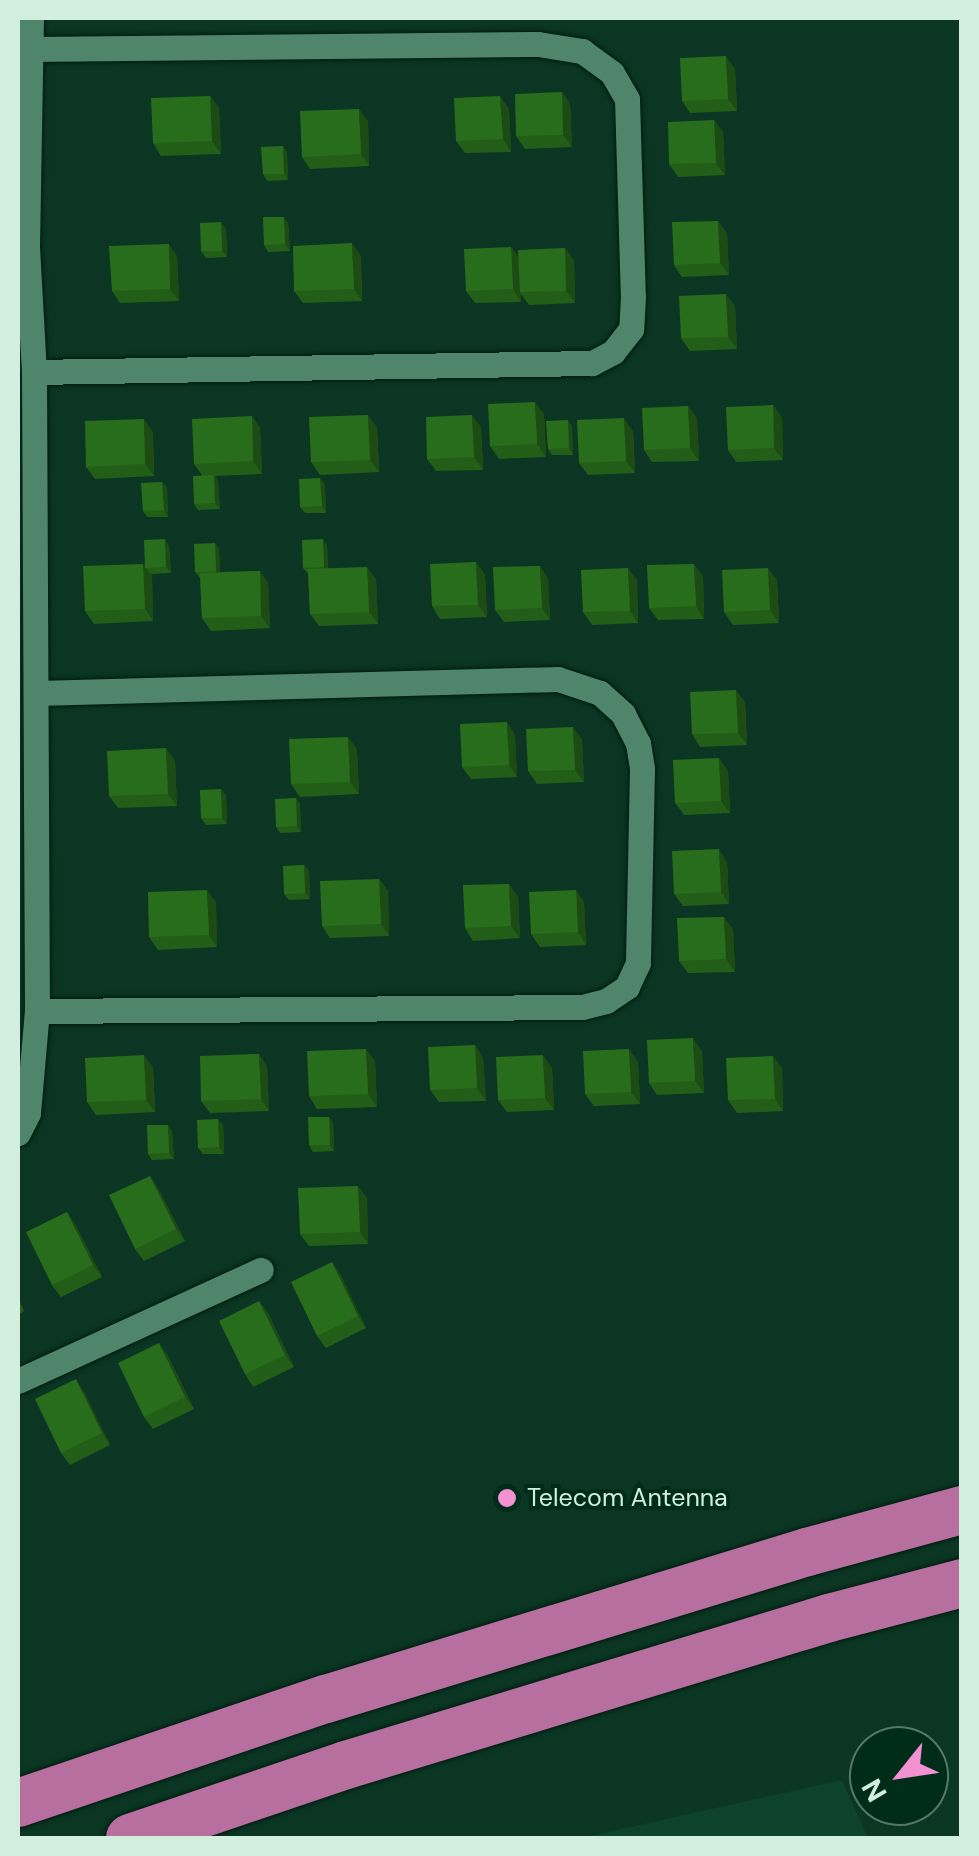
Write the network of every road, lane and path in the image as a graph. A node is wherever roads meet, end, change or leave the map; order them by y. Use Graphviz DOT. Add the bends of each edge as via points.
graph roads {
  1 [pos="31,18"];
  2 [pos="32,49"];
  3 [pos="34,372"];
  4 [pos="37,693"];
  5 [pos="28,884"];
  6 [pos="37,1011"];
  7 [pos="18,1133"];
  8 [pos="260,1270"];
  9 [pos="18,1382"];
  10 [pos="962,1510"];
  11 [pos="962,1583"];
  12 [pos="18,1803"];
  13 [pos="130,1838"];
  1 -- 2 [label="street"];
  2 -- 3 [label="street" via="26,247"];
  2 -- 3 [label="street" via="538,44 582,52 612,74 627,99 633,296 631,329 592,363"];
  3 -- 4 [label="street"];
  4 -- 5 [label="street"];
  4 -- 6 [label="street" via="558,679 600,693 623,714 642,769 638,963 627,987 606,1001"];
  5 -- 6 [label="street"];
  6 -- 7 [label="street" via="28,1113"];
  8 -- 9 [label="street"];
  10 -- 12 [label="highway" via="362,1688"];
  11 -- 13 [label="highway" via="346,1764"];
}
